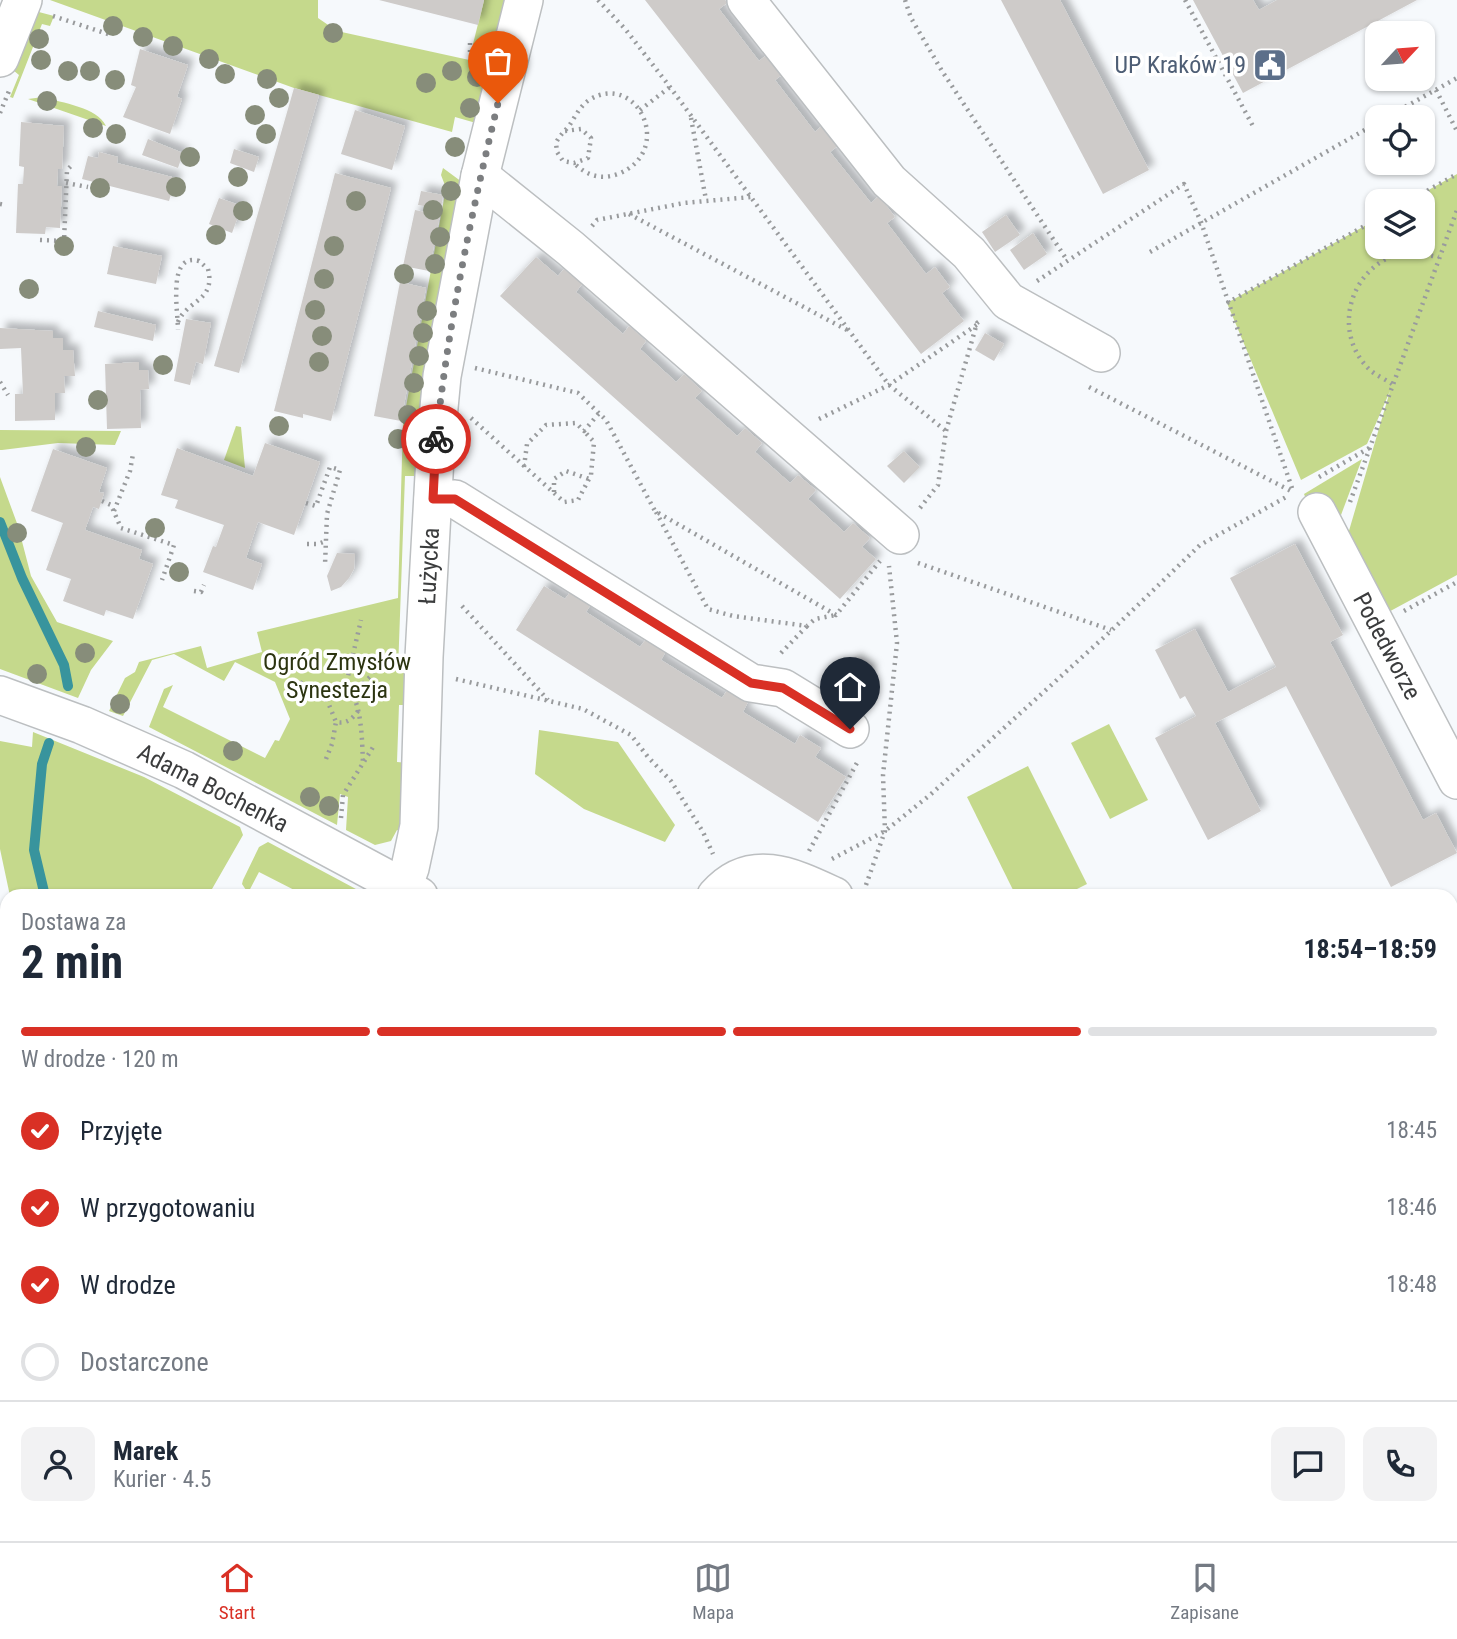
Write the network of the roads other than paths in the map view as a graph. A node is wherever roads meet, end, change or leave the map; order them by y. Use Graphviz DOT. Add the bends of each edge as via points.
graph roads {
  1 [pos="524,0"];
  2 [pos="746,0"];
  3 [pos="38,8"];
  4 [pos="0,58"];
  5 [pos="480,176"];
  6 [pos="1094,369"];
  7 [pos="1308,492"];
  8 [pos="433,499"];
  9 [pos="894,543"];
  10 [pos="0,695"];
  11 [pos="855,743"];
  12 [pos="1457,780"];
  13 [pos="405,889"];
  14 [pos="411,889"];
  15 [pos="722,889"];
  16 [pos="818,889"];
  1 -- 5 [label="street, Łużycka"];
  2 -- 6 [label="street" via="889,181 970,253 1008,301"];
  3 -- 4 [label="street"];
  5 -- 8 [label="street, Łużycka" via="442,376"];
  5 -- 9 [label="street" via="786,435"];
  7 -- 12 [label="street, Podedworze"];
  8 -- 11 [label="street" via="455,499 751,683 783,688"];
  8 -- 14 [label="street, Łużycka" via="419,826 410,868"];
  10 -- 13 [label="street, Adama Bochenka" via="184,770"];
  15 -- 16 [label="street" via="739,877 765,872"];
}
